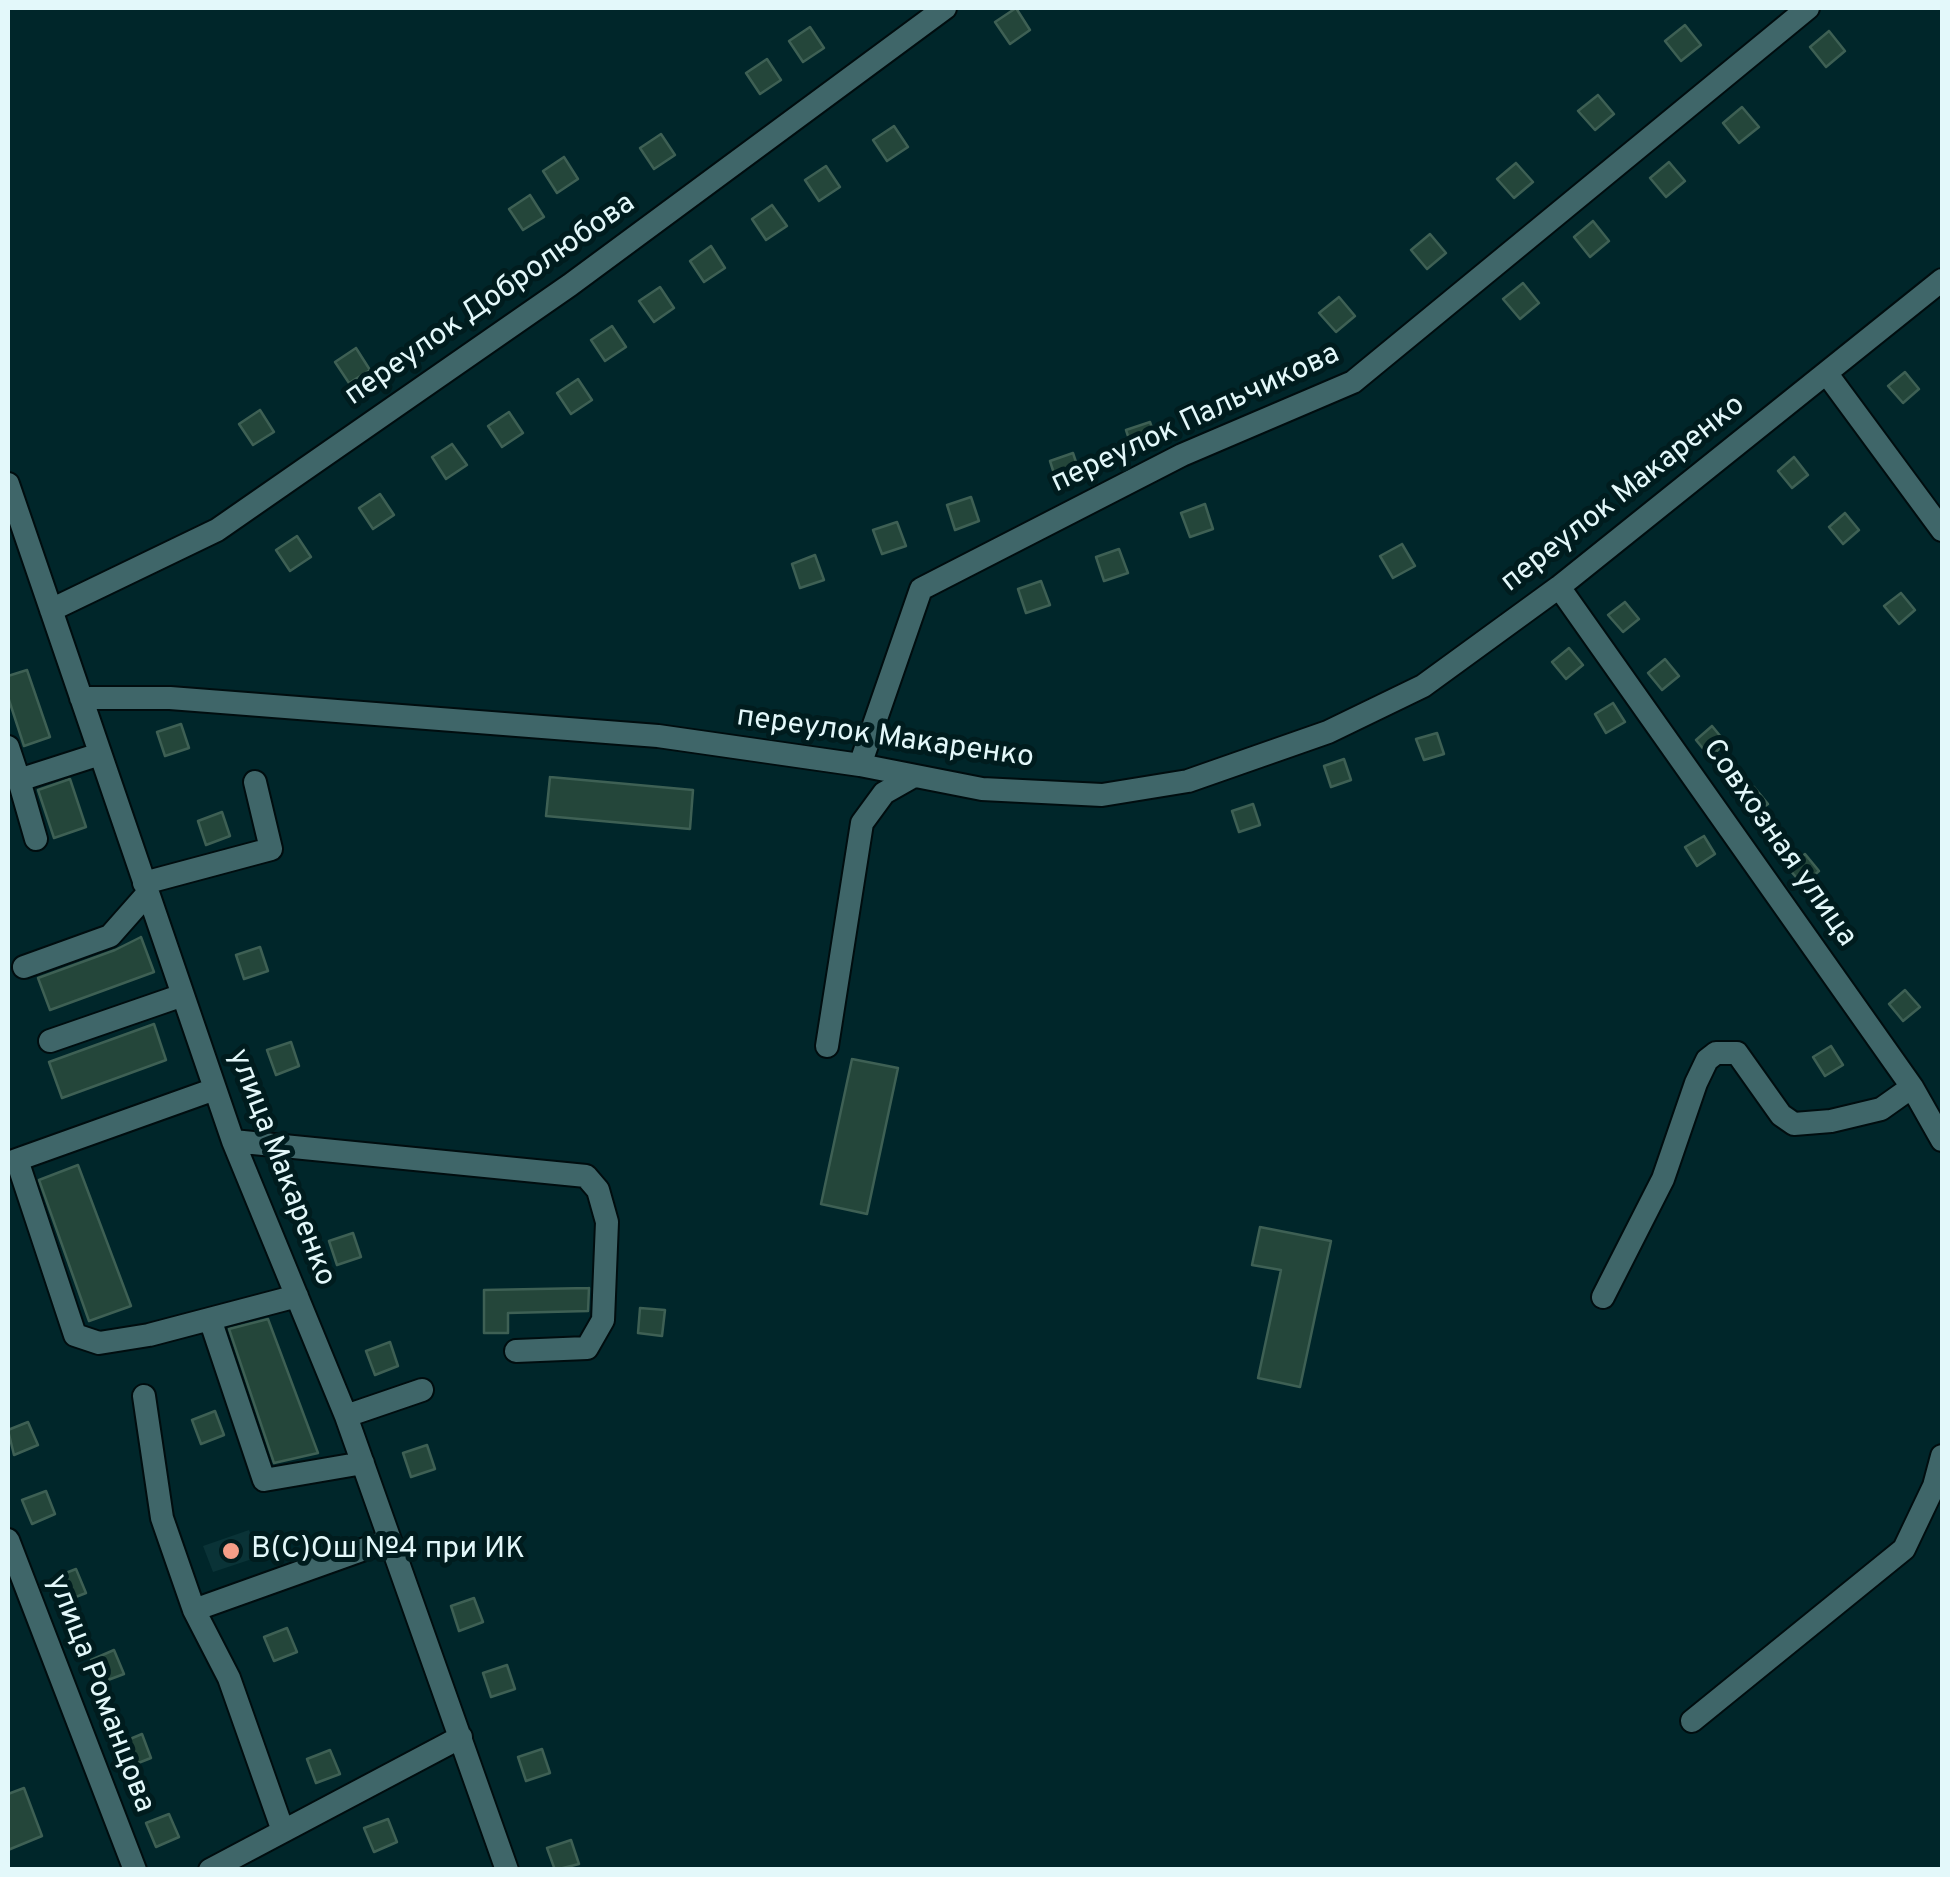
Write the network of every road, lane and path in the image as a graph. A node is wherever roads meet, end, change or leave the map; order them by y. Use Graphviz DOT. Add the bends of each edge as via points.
graph roads {
  1 [pos="944,8"];
  2 [pos="1808,8"];
  3 [pos="1942,280"];
  4 [pos="1827,374"];
  5 [pos="8,484"];
  6 [pos="1942,530"];
  7 [pos="1559,587"];
  8 [pos="51,610"];
  9 [pos="81,698"];
  10 [pos="8,747"];
  11 [pos="100,754"];
  12 [pos="860,765"];
  13 [pos="914,776"];
  14 [pos="19,780"];
  15 [pos="256,782"];
  16 [pos="36,839"];
  17 [pos="146,888"];
  18 [pos="24,967"];
  19 [pos="183,995"];
  20 [pos="50,1041"];
  21 [pos="828,1046"];
  22 [pos="1912,1086"];
  23 [pos="215,1089"];
  24 [pos="1942,1140"];
  25 [pos="233,1142"];
  26 [pos="12,1161"];
  27 [pos="296,1296"];
  28 [pos="1603,1297"];
  29 [pos="210,1319"];
  30 [pos="516,1351"];
  31 [pos="422,1390"];
  32 [pos="144,1396"];
  33 [pos="346,1416"];
  34 [pos="1942,1456"];
  35 [pos="362,1463"];
  36 [pos="8,1540"];
  37 [pos="390,1540"];
  38 [pos="194,1610"];
  39 [pos="1692,1720"];
  40 [pos="461,1737"];
  41 [pos="283,1831"];
  42 [pos="134,1870"];
  43 [pos="210,1870"];
  44 [pos="507,1870"];
  1 -- 8 [label="street, переулок Добролюбова" via="570,284 217,530"];
  2 -- 12 [label="street, переулок Пальчикова" via="1352,382 1182,454 921,589"];
  3 -- 4 [label="street, переулок Макаренко"];
  4 -- 6 [label="street"];
  4 -- 7 [label="street, переулок Макаренко"];
  5 -- 8 [label="street, улица Макаренко"];
  7 -- 13 [label="street, переулок Макаренко" via="1423,686 1328,732 1188,782 1102,795 982,788"];
  7 -- 22 [label="street, Совхозная улица"];
  8 -- 9 [label="street, улица Макаренко"];
  9 -- 11 [label="street, улица Макаренко"];
  9 -- 12 [label="street, переулок Макаренко" via="170,698 658,736"];
  10 -- 14 [label="street"];
  11 -- 14 [label="street"];
  11 -- 17 [label="street, улица Макаренко"];
  12 -- 13 [label="street, переулок Макаренко"];
  13 -- 21 [label="street" via="884,793 862,824"];
  14 -- 16 [label="street"];
  15 -- 17 [label="street" via="271,849"];
  17 -- 18 [label="street" via="110,936"];
  17 -- 19 [label="street, улица Макаренко"];
  19 -- 20 [label="street"];
  19 -- 23 [label="street, улица Макаренко"];
  22 -- 24 [label="street, Совхозная улица"];
  22 -- 28 [label="street" via="1881,1108 1794,1124 1780,1115 1736,1053 1716,1053 1696,1083 1663,1179"];
  23 -- 25 [label="street, улица Макаренко"];
  23 -- 26 [label="street"];
  25 -- 27 [label="street, улица Макаренко"];
  25 -- 30 [label="street" via="586,1176 598,1190 607,1222 603,1320 586,1348"];
  26 -- 29 [label="street" via="75,1335 99,1344"];
  27 -- 29 [label="street"];
  27 -- 33 [label="street, улица Макаренко"];
  29 -- 35 [label="street" via="264,1480"];
  31 -- 33 [label="street"];
  32 -- 38 [label="street" via="162,1518"];
  33 -- 35 [label="street, улица Макаренко"];
  34 -- 39 [label="street" via="1904,1549"];
  35 -- 37 [label="street, улица Макаренко"];
  36 -- 42 [label="street, улица Романцова"];
  37 -- 38 [label="street"];
  37 -- 40 [label="street, улица Макаренко"];
  38 -- 41 [label="street" via="229,1678"];
  40 -- 41 [label="street"];
  40 -- 44 [label="street, улица Макаренко"];
  41 -- 43 [label="street"];
}
